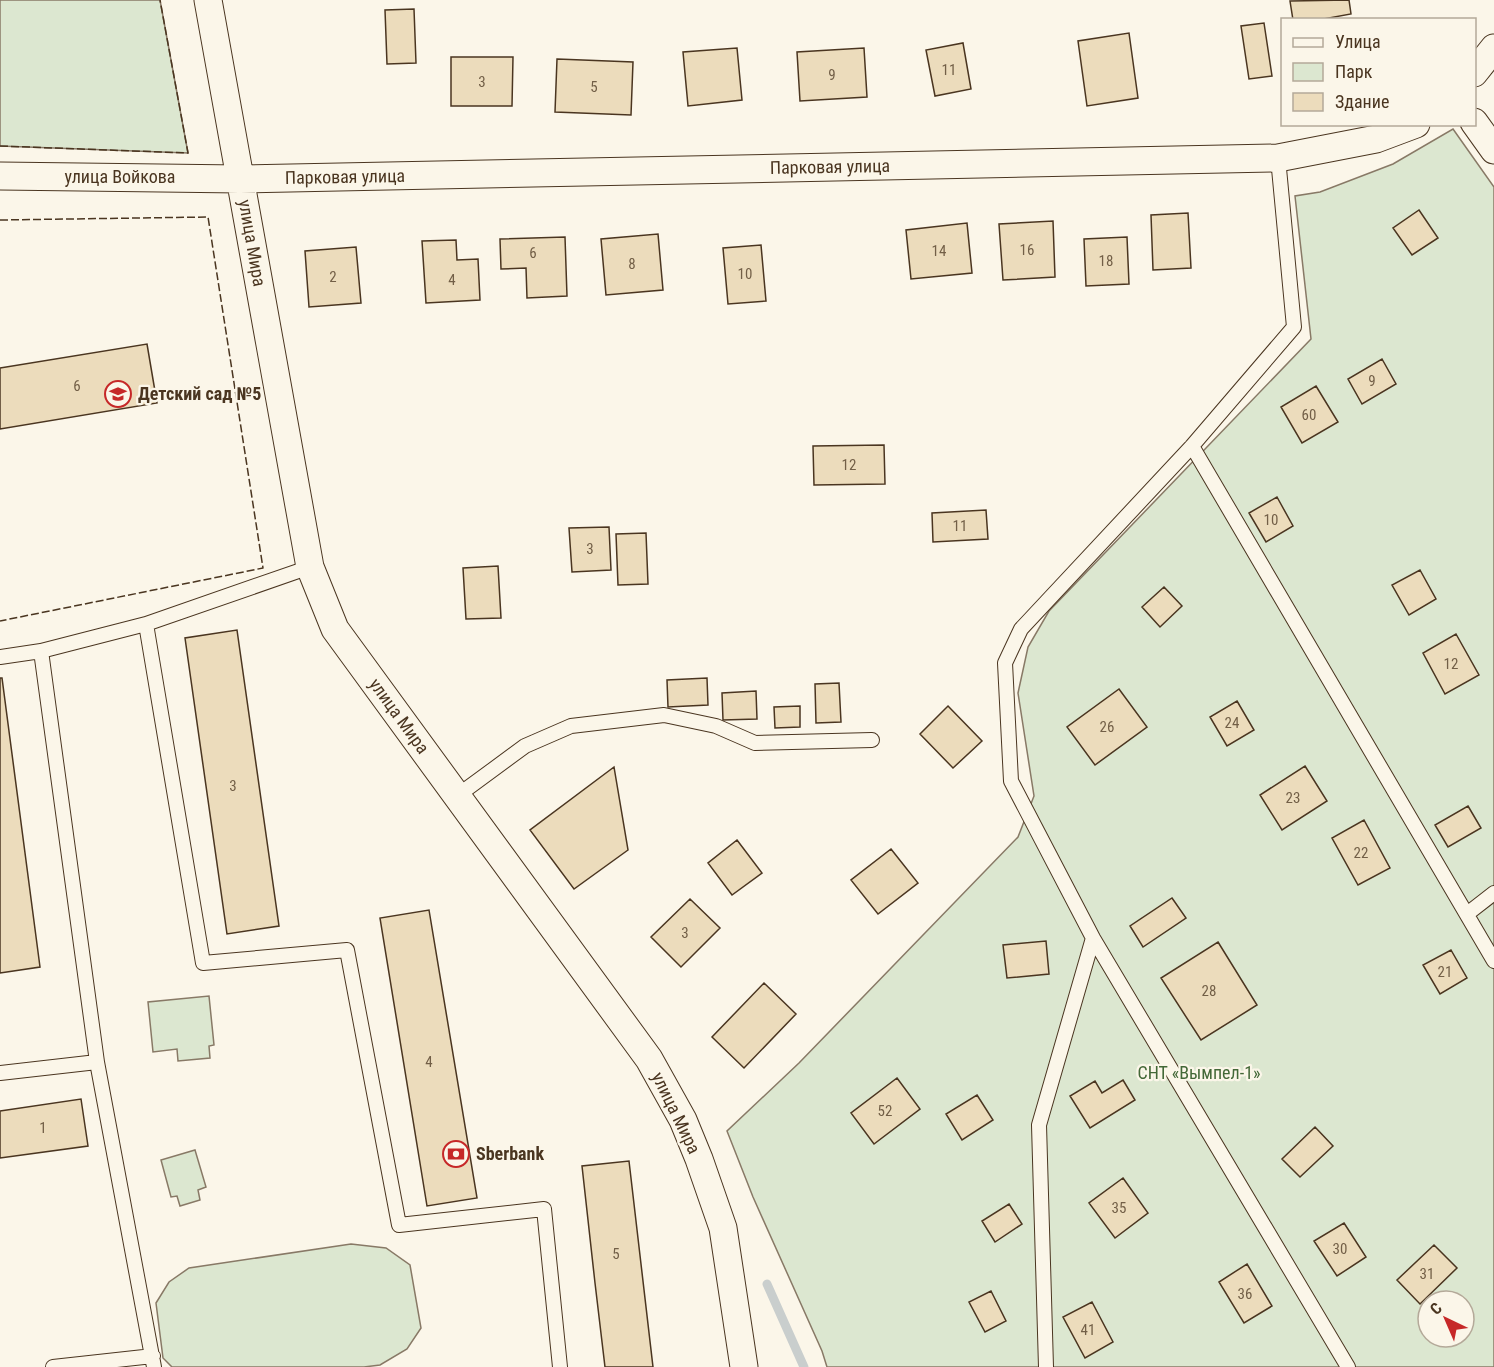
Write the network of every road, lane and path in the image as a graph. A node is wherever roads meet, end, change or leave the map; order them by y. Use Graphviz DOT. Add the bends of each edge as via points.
graph roads {
  1 [pos="208,0"];
  2 [pos="1494,48"];
  3 [pos="1476,70"];
  4 [pos="1476,125"];
  5 [pos="1411,126"];
  6 [pos="1494,150"];
  7 [pos="1278,158"];
  8 [pos="0,176"];
  9 [pos="240,179"];
  10 [pos="1192,446"];
  11 [pos="310,567"];
  12 [pos="146,624"];
  13 [pos="41,651"];
  14 [pos="0,657"];
  15 [pos="872,740"];
  16 [pos="457,796"];
  17 [pos="1494,894"];
  18 [pos="1467,914"];
  19 [pos="1093,938"];
  20 [pos="1494,961"];
  21 [pos="98,1062"];
  22 [pos="0,1073"];
  23 [pos="154,1362"];
  24 [pos="53,1367"];
  25 [pos="560,1367"];
  26 [pos="744,1367"];
  27 [pos="1046,1367"];
  28 [pos="1348,1367"];
  1 -- 9 [label="street, улица Мира"];
  2 -- 3 [label="street"];
  4 -- 6 [label="street"];
  5 -- 7 [label="street, Парковая улица" via="1376,140"];
  7 -- 9 [label="street, Парковая улица"];
  7 -- 10 [label="lane" via="1294,327"];
  8 -- 9 [label="street, улица Войкова"];
  9 -- 11 [label="street, улица Мира"];
  10 -- 18 [label="lane"];
  10 -- 19 [label="lane" via="1021,629 1005,663 1011,781"];
  11 -- 12 [label="lane"];
  11 -- 16 [label="street, улица Мира" via="335,629"];
  12 -- 13 [label="lane"];
  12 -- 25 [label="lane" via="203,963 347,950 399,1225 544,1209"];
  13 -- 14 [label="lane"];
  13 -- 21 [label="lane"];
  15 -- 16 [label="lane" via="755,743 716,726 664,715 572,726 525,746"];
  16 -- 26 [label="street, улица Мира" via="649,1059 682,1120 723,1228"];
  17 -- 18 [label="lane"];
  18 -- 20 [label="lane"];
  19 -- 27 [label="lane" via="1040,1125"];
  19 -- 28 [label="lane"];
  21 -- 22 [label="lane"];
  21 -- 23 [label="lane"];
  23 -- 24 [label="lane"];
}
